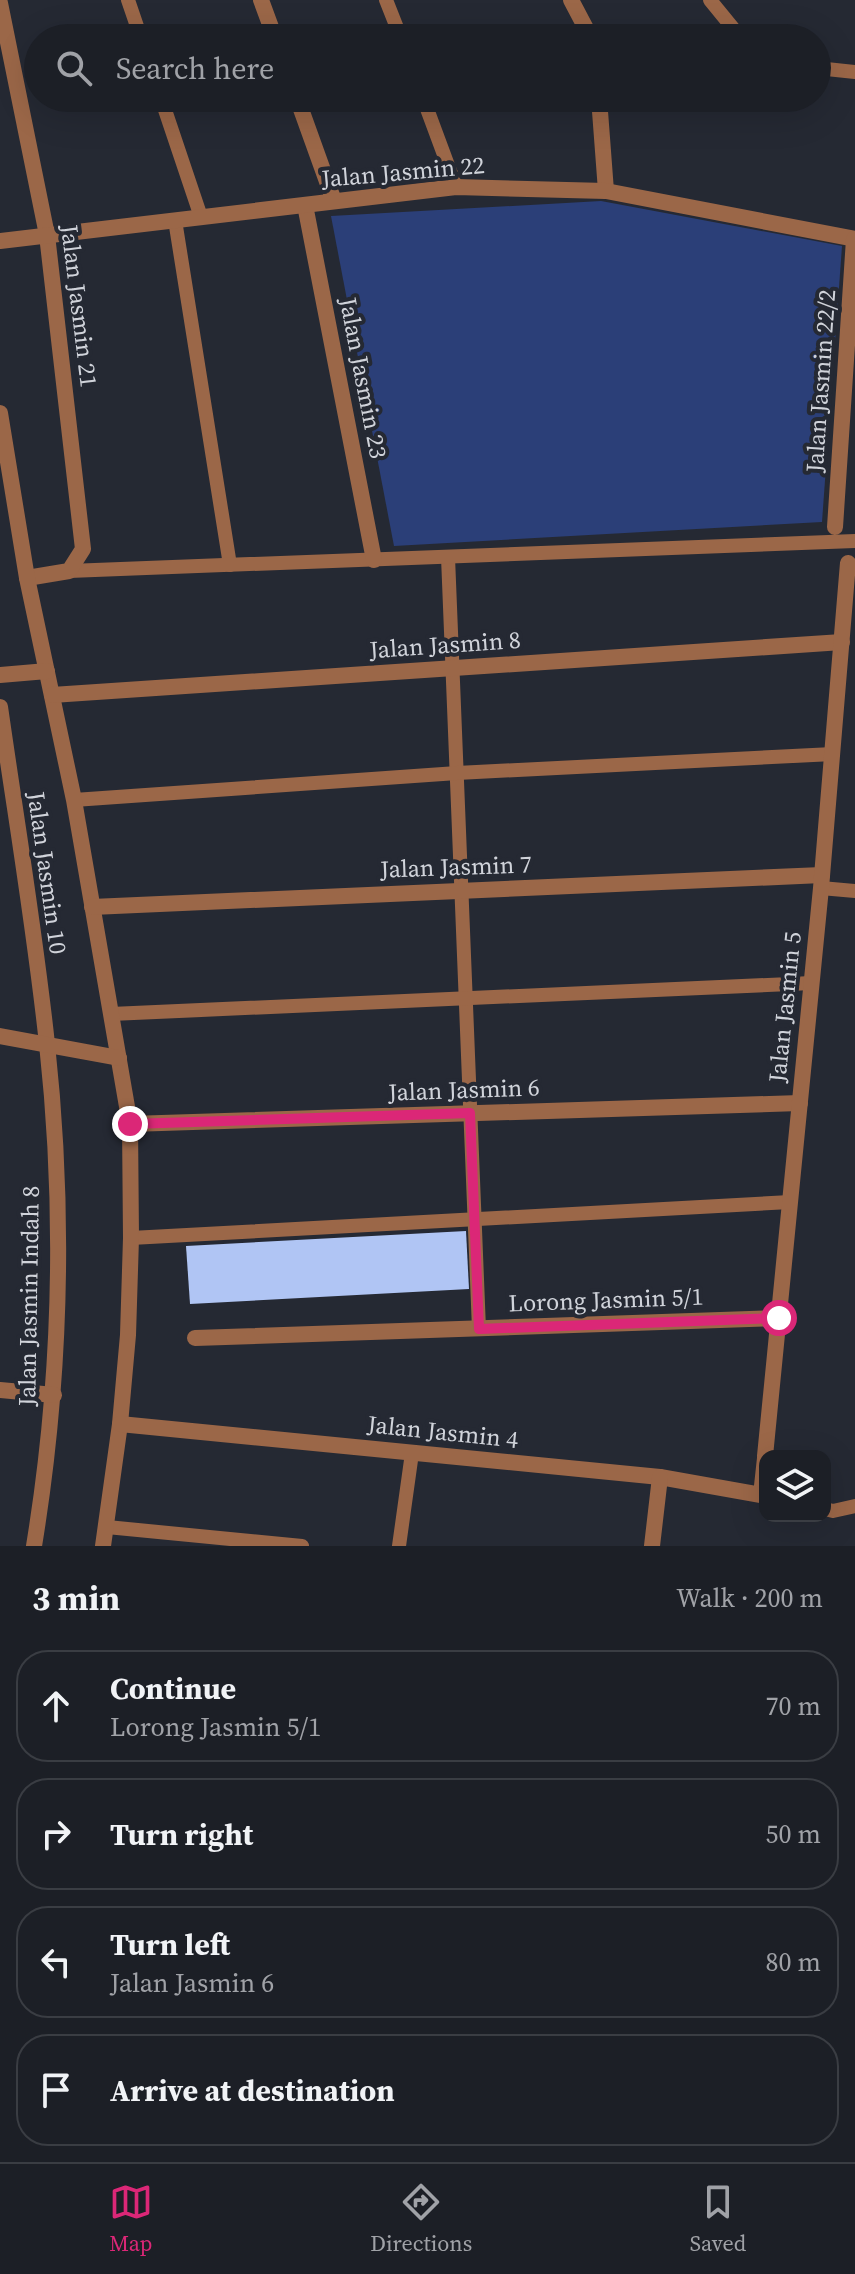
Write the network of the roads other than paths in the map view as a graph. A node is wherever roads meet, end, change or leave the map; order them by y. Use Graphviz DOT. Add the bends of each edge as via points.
graph roads {
  1 [pos="128,0"];
  2 [pos="261,0"];
  3 [pos="386,0"];
  4 [pos="571,0"];
  5 [pos="710,0"];
  6 [pos="0,3"];
  7 [pos="136,24"];
  8 [pos="270,24"];
  9 [pos="395,24"];
  10 [pos="584,24"];
  11 [pos="730,24"];
  12 [pos="831,69"];
  13 [pos="855,72"];
  14 [pos="166,112"];
  15 [pos="302,112"];
  16 [pos="428,112"];
  17 [pos="600,112"];
  18 [pos="456,187"];
  19 [pos="606,191"];
  20 [pos="334,201"];
  21 [pos="305,205"];
  22 [pos="201,217"];
  23 [pos="175,220"];
  24 [pos="47,235"];
  25 [pos="855,239"];
  26 [pos="0,241"];
  27 [pos="0,413"];
  28 [pos="4,457"];
  29 [pos="835,527"];
  30 [pos="855,541"];
  31 [pos="448,557"];
  32 [pos="374,560"];
  33 [pos="848,563"];
  34 [pos="230,565"];
  35 [pos="69,571"];
  36 [pos="27,578"];
  37 [pos="842,642"];
  38 [pos="453,668"];
  39 [pos="47,671"];
  40 [pos="0,675"];
  41 [pos="52,695"];
  42 [pos="0,707"];
  43 [pos="833,754"];
  44 [pos="457,773"];
  45 [pos="74,800"];
  46 [pos="822,882"];
  47 [pos="462,891"];
  48 [pos="855,891"];
  49 [pos="92,907"];
  50 [pos="812,983"];
  51 [pos="466,998"];
  52 [pos="111,1014"];
  53 [pos="0,1036"];
  54 [pos="47,1045"];
  55 [pos="119,1058"];
  56 [pos="800,1103"];
  57 [pos="470,1113"];
  58 [pos="130,1124"];
  59 [pos="790,1202"];
  60 [pos="475,1220"];
  61 [pos="131,1238"];
  62 [pos="779,1318"];
  63 [pos="479,1329"];
  64 [pos="195,1338"];
  65 [pos="0,1390"];
  66 [pos="54,1395"];
  67 [pos="120,1424"];
  68 [pos="766,1450"];
  69 [pos="412,1453"];
  70 [pos="660,1477"];
  71 [pos="759,1495"];
  72 [pos="855,1506"];
  73 [pos="831,1510"];
  74 [pos="107,1527"];
  75 [pos="34,1546"];
  76 [pos="103,1546"];
  77 [pos="302,1546"];
  78 [pos="399,1546"];
  79 [pos="652,1546"];
  1 -- 7 [label="lane"];
  2 -- 8 [label="street"];
  3 -- 9 [label="lane"];
  4 -- 10 [label="street"];
  5 -- 11 [label="lane"];
  6 -- 24 [label="street, Jalan Jasmin 21"];
  12 -- 13 [label="lane"];
  14 -- 22 [label="lane"];
  15 -- 20 [label="street"];
  16 -- 18 [label="lane"];
  17 -- 19 [label="street"];
  18 -- 19 [label="street, Jalan Jasmin 22"];
  18 -- 20 [label="street, Jalan Jasmin 22"];
  19 -- 25 [label="street, Jalan Jasmin 22"];
  20 -- 21 [label="street, Jalan Jasmin 22"];
  21 -- 22 [label="street, Jalan Jasmin 22"];
  21 -- 32 [label="street, Jalan Jasmin 23"];
  22 -- 23 [label="street, Jalan Jasmin 22"];
  23 -- 24 [label="street, Jalan Jasmin 22"];
  23 -- 34 [label="lane"];
  24 -- 26 [label="street, Jalan Jasmin 22"];
  24 -- 35 [label="street, Jalan Jasmin 21" via="83,549"];
  25 -- 29 [label="street, Jalan Jasmin 22/2"];
  27 -- 28 [label="street"];
  28 -- 36 [label="street"];
  30 -- 31 [label="lane"];
  31 -- 32 [label="lane"];
  31 -- 38 [label="lane"];
  32 -- 34 [label="lane"];
  33 -- 37 [label="street, Jalan Jasmin 5"];
  34 -- 35 [label="lane"];
  35 -- 36 [label="street"];
  36 -- 39 [label="street"];
  37 -- 38 [label="street, Jalan Jasmin 8"];
  37 -- 43 [label="street, Jalan Jasmin 5"];
  38 -- 41 [label="street, Jalan Jasmin 8"];
  38 -- 44 [label="lane"];
  39 -- 40 [label="street"];
  39 -- 41 [label="street"];
  41 -- 45 [label="street"];
  42 -- 54 [label="street, Jalan Jasmin 10"];
  43 -- 44 [label="lane"];
  43 -- 46 [label="street, Jalan Jasmin 5"];
  44 -- 45 [label="lane"];
  44 -- 47 [label="lane"];
  45 -- 49 [label="street"];
  46 -- 47 [label="street, Jalan Jasmin 7"];
  46 -- 48 [label="lane"];
  46 -- 50 [label="street, Jalan Jasmin 5"];
  47 -- 49 [label="street, Jalan Jasmin 7"];
  47 -- 51 [label="lane"];
  49 -- 52 [label="street"];
  50 -- 51 [label="lane"];
  50 -- 56 [label="street, Jalan Jasmin 5"];
  51 -- 52 [label="lane"];
  51 -- 57 [label="lane"];
  52 -- 55 [label="street"];
  53 -- 54 [label="street"];
  54 -- 55 [label="street"];
  54 -- 66 [label="street, Jalan Jasmin Indah 8" via="57,1273"];
  55 -- 58 [label="street"];
  56 -- 57 [label="street, Jalan Jasmin 6"];
  56 -- 59 [label="street, Jalan Jasmin 5"];
  57 -- 58 [label="street, Jalan Jasmin 6"];
  57 -- 60 [label="lane"];
  58 -- 61 [label="street"];
  59 -- 60 [label="lane"];
  59 -- 62 [label="street, Jalan Jasmin 5"];
  60 -- 61 [label="lane"];
  60 -- 63 [label="lane"];
  61 -- 67 [label="street"];
  62 -- 63 [label="street, Lorong Jasmin 5/1"];
  62 -- 68 [label="street, Jalan Jasmin 5"];
  63 -- 64 [label="street, Lorong Jasmin 5/1"];
  65 -- 66 [label="street"];
  66 -- 75 [label="street, Jalan Jasmin Indah 8"];
  67 -- 69 [label="street, Jalan Jasmin 4"];
  67 -- 74 [label="street"];
  69 -- 70 [label="street, Jalan Jasmin 4"];
  69 -- 78 [label="lane"];
  70 -- 71 [label="street, Jalan Jasmin 4"];
  70 -- 79 [label="street"];
  72 -- 73 [label="lane"];
  74 -- 76 [label="street"];
  74 -- 77 [label="lane"];
}
